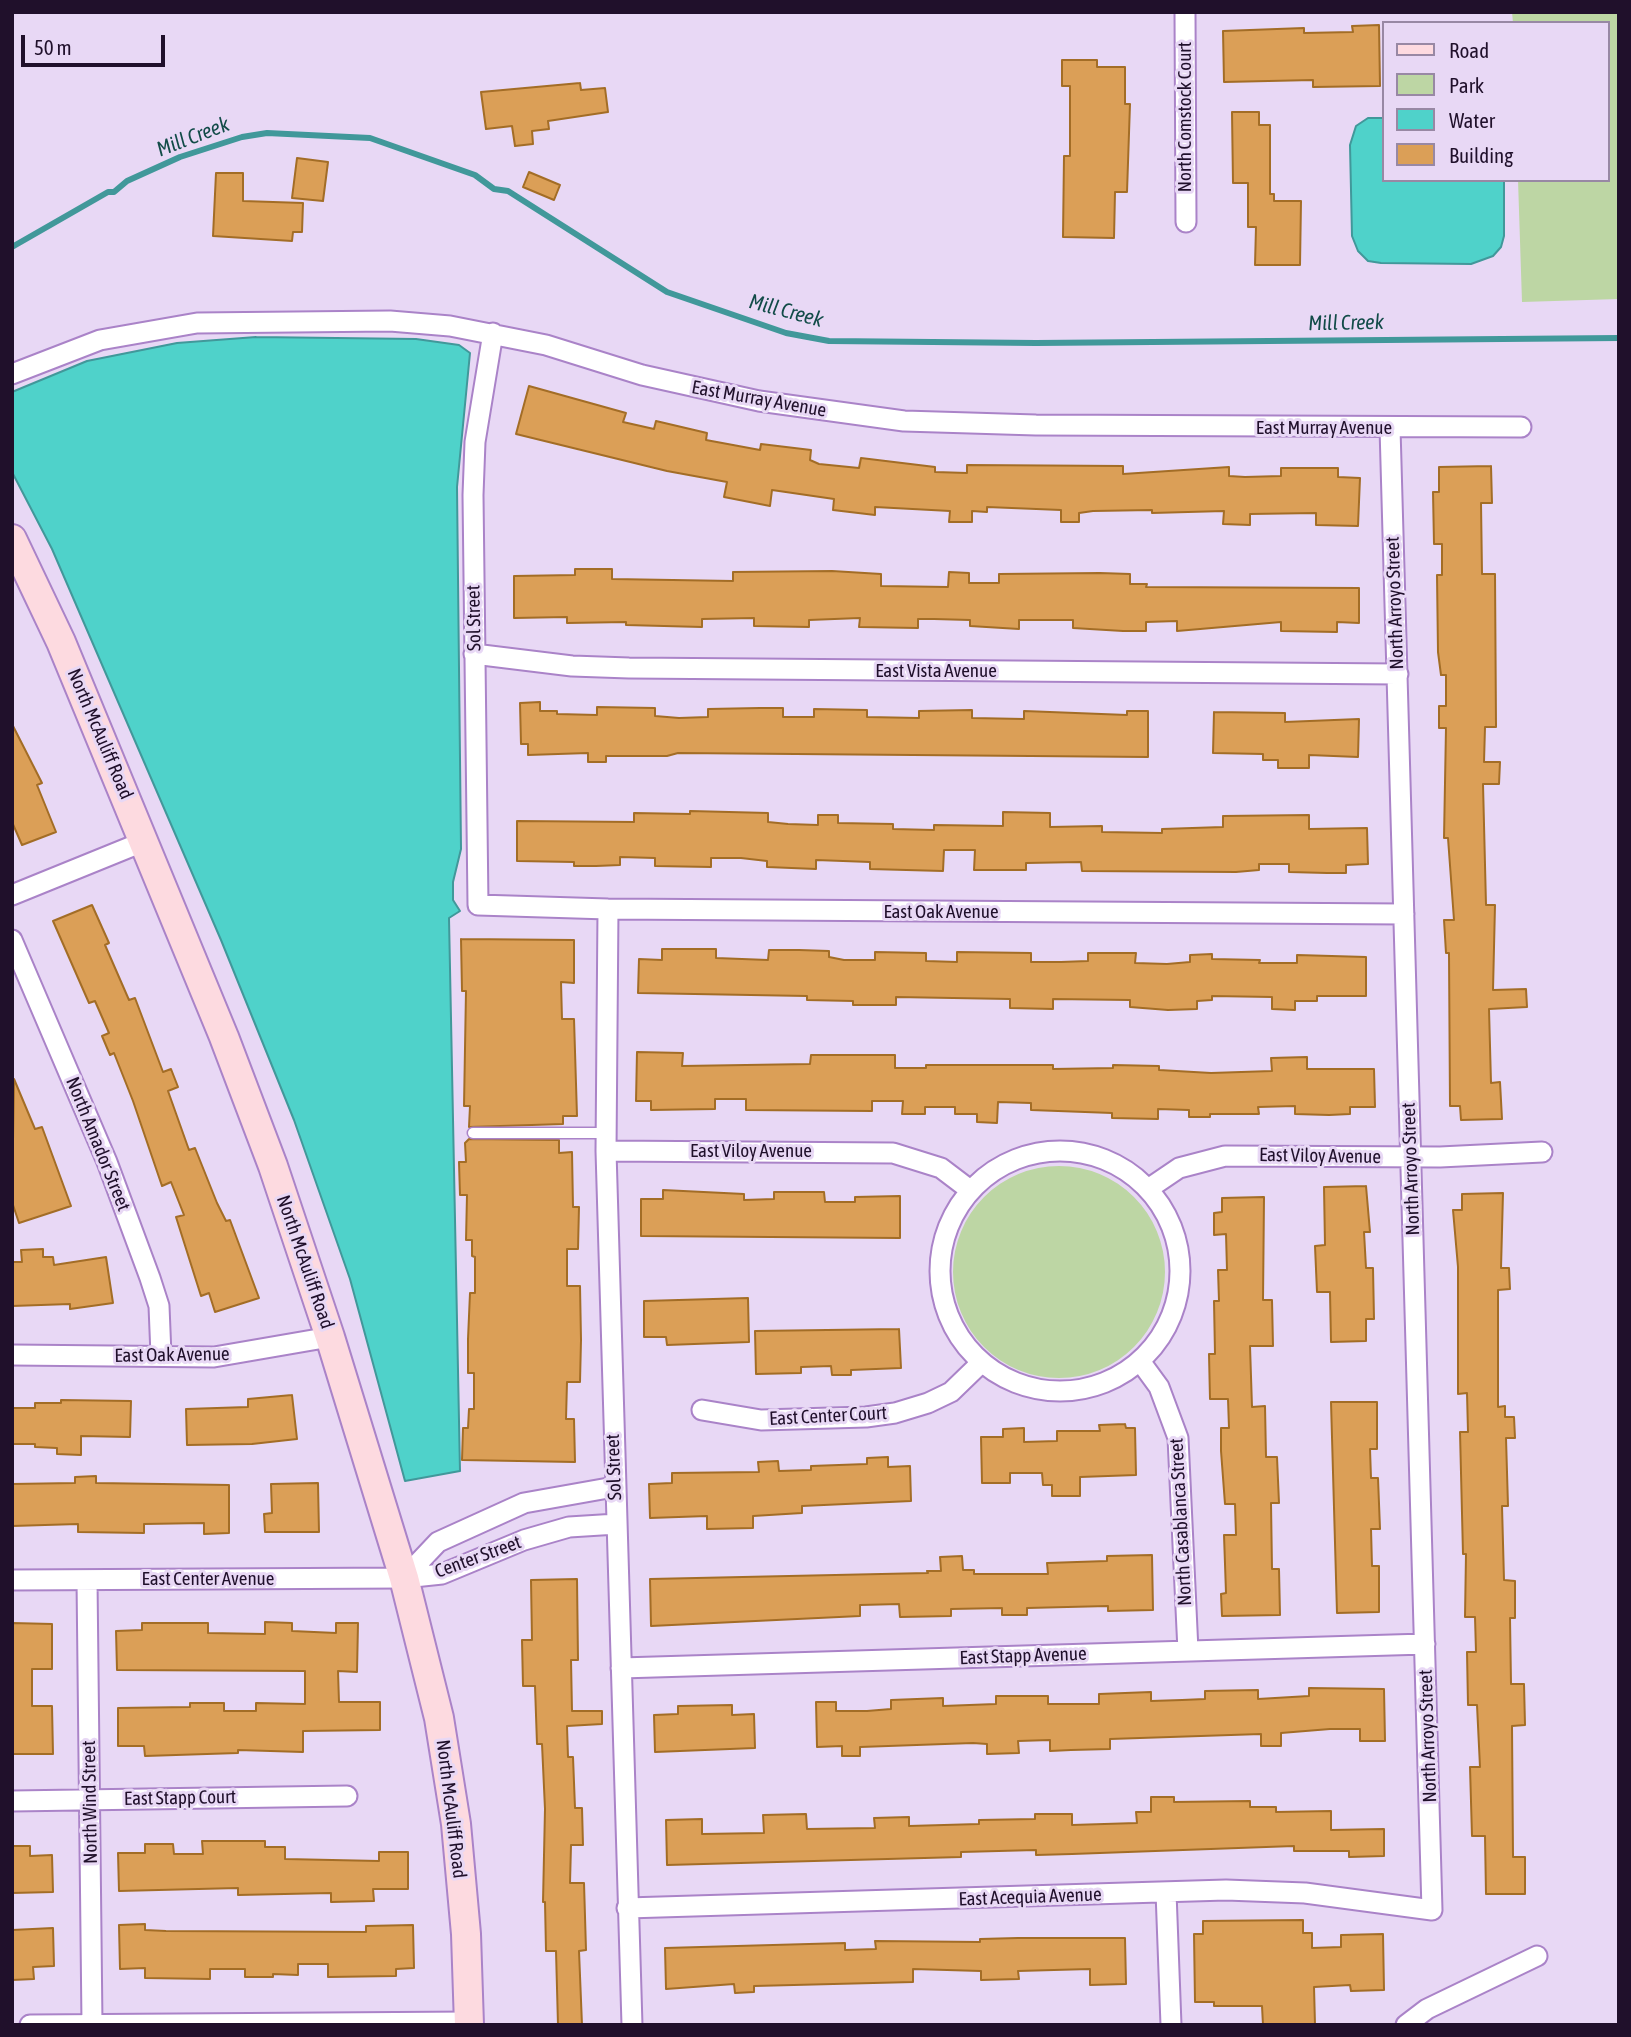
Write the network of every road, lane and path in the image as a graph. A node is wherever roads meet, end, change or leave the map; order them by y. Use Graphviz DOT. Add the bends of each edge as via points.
graph roads {
  1 [pos="1185,12"];
  2 [pos="1186,222"];
  3 [pos="494,333"];
  4 [pos="12,374"];
  5 [pos="1521,427"];
  6 [pos="1390,428"];
  7 [pos="12,539"];
  8 [pos="474,654"];
  9 [pos="1398,674"];
  10 [pos="145,841"];
  11 [pos="12,895"];
  12 [pos="478,905"];
  13 [pos="608,909"];
  14 [pos="1404,915"];
  15 [pos="12,940"];
  16 [pos="473,1133"];
  17 [pos="606,1142"];
  18 [pos="1542,1153"];
  19 [pos="1410,1157"];
  20 [pos="1148,1189"];
  21 [pos="970,1190"];
  22 [pos="331,1337"];
  23 [pos="12,1355"];
  24 [pos="161,1355"];
  25 [pos="982,1362"];
  26 [pos="1140,1362"];
  27 [pos="702,1410"];
  28 [pos="614,1488"];
  29 [pos="617,1524"];
  30 [pos="404,1578"];
  31 [pos="12,1580"];
  32 [pos="87,1580"];
  33 [pos="1425,1644"];
  34 [pos="1188,1651"];
  35 [pos="621,1668"];
  36 [pos="347,1796"];
  37 [pos="90,1800"];
  38 [pos="12,1801"];
  39 [pos="1166,1892"];
  40 [pos="627,1908"];
  41 [pos="1432,1910"];
  42 [pos="1536,1956"];
  43 [pos="469,2023"];
  44 [pos="92,2024"];
  45 [pos="30,2025"];
  46 [pos="632,2025"];
  47 [pos="1171,2025"];
  48 [pos="1406,2025"];
  1 -- 2 [label="street, North Comstock Court"];
  3 -- 4 [label="street, East Murray Avenue" via="390,321 197,323 100,340"];
  3 -- 6 [label="street, East Murray Avenue" via="694,388 904,421"];
  3 -- 8 [label="street, Sol Street" via="475,442"];
  5 -- 6 [label="street, East Murray Avenue"];
  6 -- 9 [label="street, North Arroyo Street"];
  7 -- 10 [label="street, North McAuliff Road"];
  8 -- 9 [label="street, East Vista Avenue" via="629,668"];
  8 -- 12 [label="street, Sol Street"];
  9 -- 14 [label="street, North Arroyo Street"];
  10 -- 11 [label="street"];
  10 -- 22 [label="street, North McAuliff Road" via="263,1140"];
  12 -- 13 [label="street, East Oak Avenue"];
  13 -- 14 [label="street, East Oak Avenue"];
  13 -- 17 [label="street, Sol Street"];
  14 -- 19 [label="street, North Arroyo Street"];
  15 -- 24 [label="street, North Amador Street" via="107,1162 150,1278 159,1306"];
  16 -- 17 [label="lane"];
  17 -- 21 [label="street, East Viloy Avenue" via="893,1153 941,1168"];
  17 -- 28 [label="street, Sol Street"];
  18 -- 19 [label="street, East Viloy Avenue"];
  19 -- 20 [label="street, East Viloy Avenue" via="1225,1156 1179,1168"];
  19 -- 33 [label="street, North Arroyo Street"];
  20 -- 21 [label="street" via="1115,1163 1078,1152 1040,1152 1004,1164"];
  20 -- 26 [label="street" via="1169,1217 1177,1242 1179,1294 1166,1330"];
  21 -- 25 [label="street" via="951,1219 940,1257 942,1296 956,1333"];
  22 -- 24 [label="street, East Oak Avenue" via="214,1357"];
  22 -- 30 [label="street, North McAuliff Road"];
  23 -- 24 [label="street, East Oak Avenue"];
  25 -- 26 [label="street" via="1011,1381 1044,1390 1079,1390 1112,1380"];
  25 -- 27 [label="street, East Center Court" via="951,1392 928,1404 866,1418 761,1420"];
  26 -- 34 [label="street, North Casablanca Street" via="1159,1387 1178,1437"];
  28 -- 29 [label="street, Sol Street"];
  28 -- 30 [label="street, Center Street" via="524,1503 438,1542"];
  29 -- 30 [label="street, Center Street" via="569,1527 442,1574"];
  29 -- 35 [label="street, Sol Street"];
  30 -- 32 [label="street, East Center Avenue"];
  30 -- 43 [label="street, North McAuliff Road" via="439,1717 456,1824"];
  31 -- 32 [label="street, East Center Avenue"];
  32 -- 37 [label="street, North Wind Street"];
  33 -- 34 [label="street, East Stapp Avenue"];
  33 -- 41 [label="street, North Arroyo Street"];
  34 -- 35 [label="street, East Stapp Avenue"];
  35 -- 40 [label="street, Sol Street"];
  36 -- 37 [label="street, East Stapp Court"];
  37 -- 38 [label="street, East Stapp Court"];
  37 -- 44 [label="street, North Wind Street"];
  39 -- 40 [label="street, East Acequia Avenue"];
  39 -- 41 [label="street, East Acequia Avenue" via="1296,1892"];
  39 -- 47 [label="street"];
  40 -- 46 [label="street, Sol Street"];
  42 -- 48 [label="street" via="1427,2009"];
  43 -- 44 [label="street"];
  44 -- 45 [label="street"];
}
